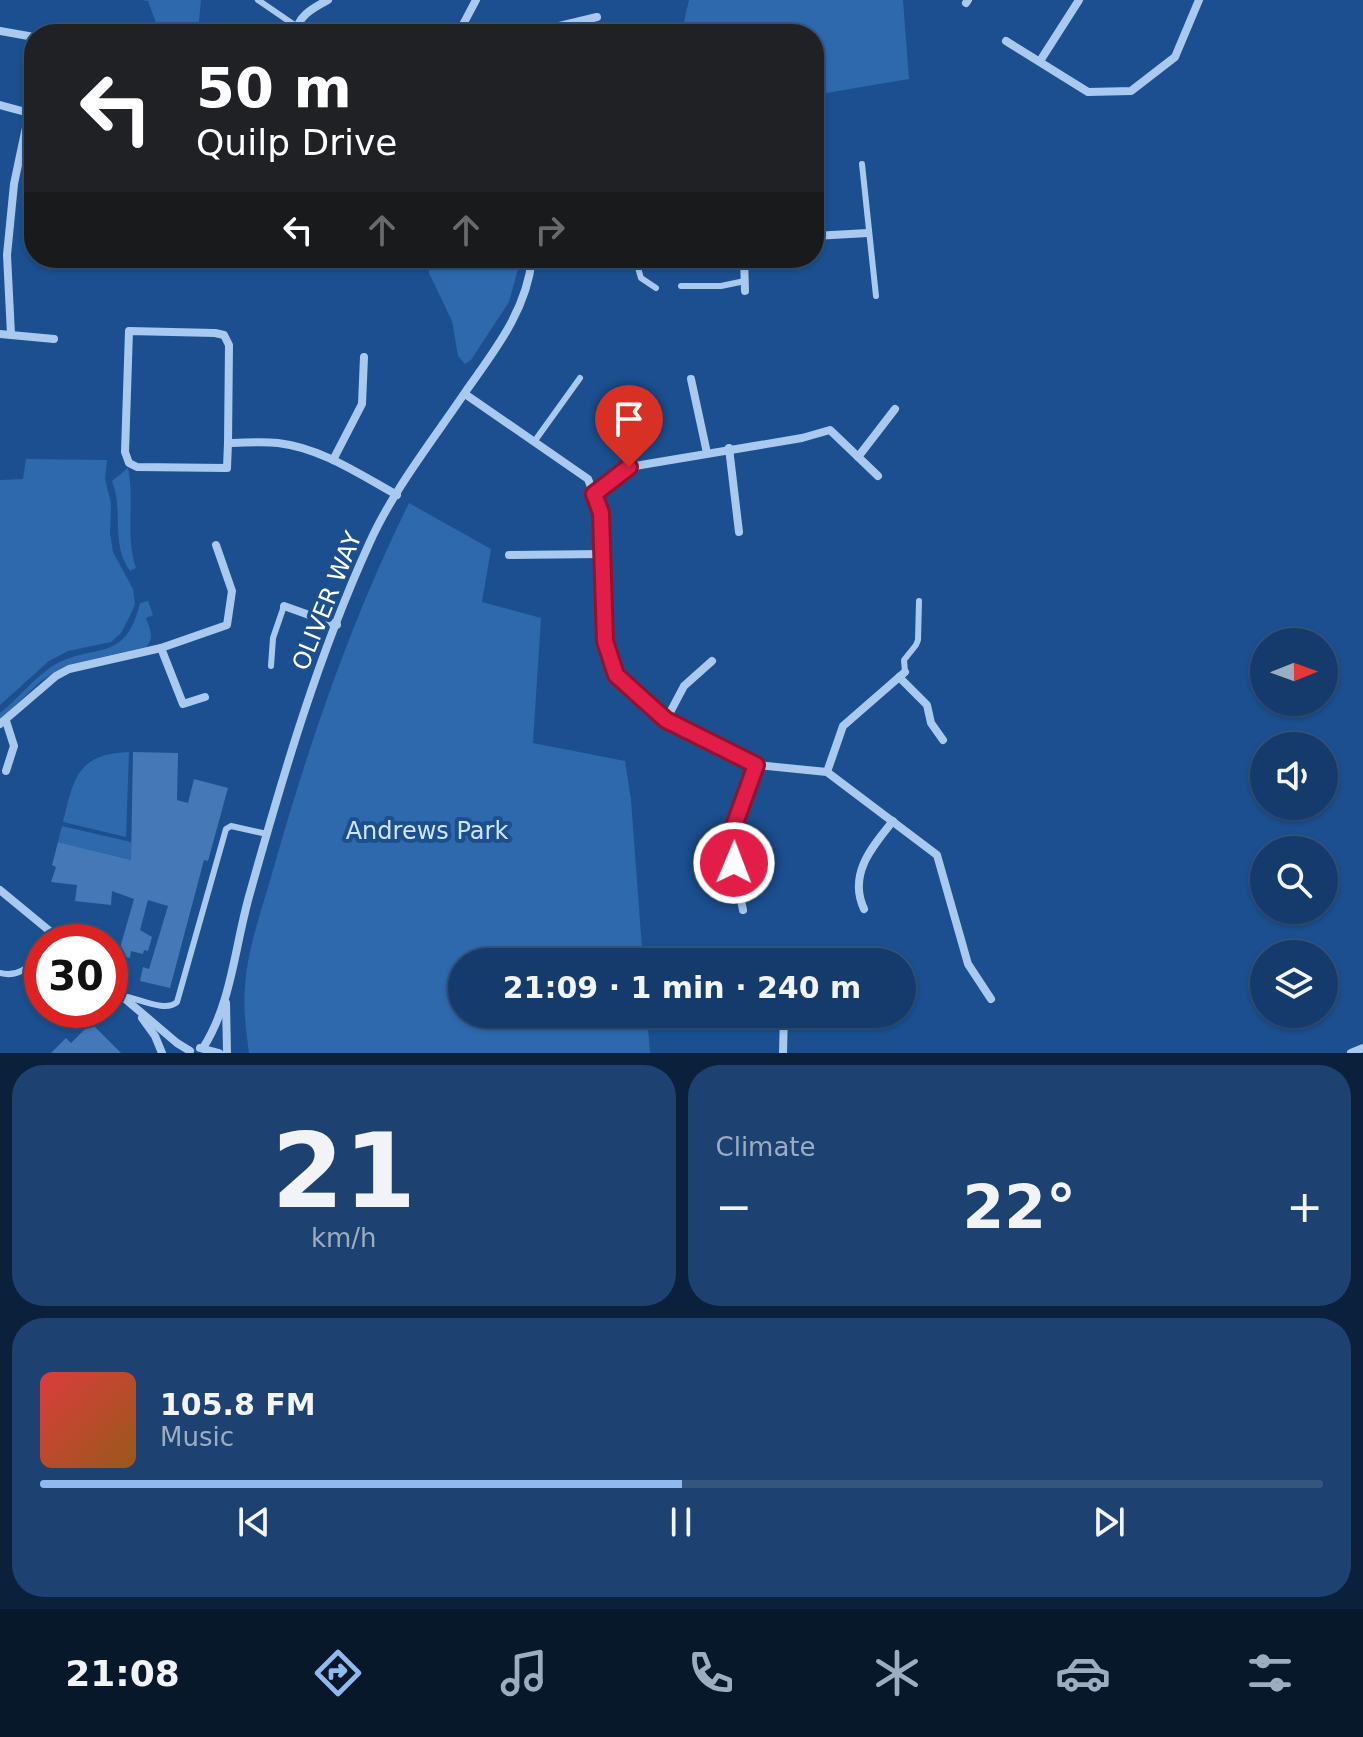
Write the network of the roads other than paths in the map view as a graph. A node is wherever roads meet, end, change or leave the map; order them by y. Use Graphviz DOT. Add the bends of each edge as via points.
graph roads {
  1 [pos="258,0"];
  2 [pos="328,0"];
  3 [pos="476,0"];
  4 [pos="1079,0"];
  5 [pos="1199,0"];
  6 [pos="597,17"];
  7 [pos="577,22"];
  8 [pos="288,24"];
  9 [pos="299,24"];
  10 [pos="463,24"];
  11 [pos="568,24"];
  12 [pos="0,31"];
  13 [pos="24,35"];
  14 [pos="1006,41"];
  15 [pos="1040,61"];
  16 [pos="0,105"];
  17 [pos="24,112"];
  18 [pos="24,150"];
  19 [pos="862,164"];
  20 [pos="0,203"];
  21 [pos="12,204"];
  22 [pos="868,233"];
  23 [pos="824,235"];
  24 [pos="530,268"];
  25 [pos="638,268"];
  26 [pos="744,268"];
  27 [pos="681,286"];
  28 [pos="745,286"];
  29 [pos="656,288"];
  30 [pos="876,296"];
  31 [pos="0,334"];
  32 [pos="11,334"];
  33 [pos="54,339"];
  34 [pos="364,357"];
  35 [pos="580,378"];
  36 [pos="691,379"];
  37 [pos="465,394"];
  38 [pos="895,409"];
  39 [pos="534,442"];
  40 [pos="228,443"];
  41 [pos="729,448"];
  42 [pos="707,453"];
  43 [pos="858,457"];
  44 [pos="333,460"];
  45 [pos="878,476"];
  46 [pos="594,494"];
  47 [pos="397,495"];
  48 [pos="739,532"];
  49 [pos="216,545"];
  50 [pos="603,554"];
  51 [pos="509,555"];
  52 [pos="919,601"];
  53 [pos="284,606"];
  54 [pos="337,625"];
  55 [pos="161,648"];
  56 [pos="712,661"];
  57 [pos="271,666"];
  58 [pos="902,674"];
  59 [pos="205,697"];
  60 [pos="666,720"];
  61 [pos="3,723"];
  62 [pos="943,740"];
  63 [pos="756,765"];
  64 [pos="6,771"];
  65 [pos="827,772"];
  66 [pos="893,821"];
  67 [pos="267,834"];
  68 [pos="1,893"];
  69 [pos="864,909"];
  70 [pos="743,910"];
  71 [pos="38,924"];
  72 [pos="24,970"];
  73 [pos="0,973"];
  74 [pos="227,990"];
  75 [pos="128,997"];
  76 [pos="991,999"];
  77 [pos="128,1001"];
  78 [pos="132,1004"];
  79 [pos="784,1028"];
  80 [pos="203,1048"];
  81 [pos="1363,1048"];
  82 [pos="189,1052"];
  83 [pos="162,1053"];
  84 [pos="219,1053"];
  85 [pos="227,1053"];
  86 [pos="783,1053"];
  87 [pos="1351,1053"];
  1 -- 8 [label="lane"];
  2 -- 9 [label="street"];
  3 -- 10 [label="street"];
  4 -- 15 [label="street"];
  5 -- 15 [label="street" via="1175,57 1131,91 1088,92"];
  6 -- 7 [label="street"];
  7 -- 11 [label="street"];
  12 -- 13 [label="street"];
  14 -- 15 [label="street"];
  16 -- 17 [label="street"];
  18 -- 21 [label="street"];
  19 -- 22 [label="lane"];
  20 -- 21 [label="street"];
  21 -- 32 [label="street" via="7,255"];
  22 -- 23 [label="street"];
  22 -- 30 [label="lane"];
  24 -- 37 [label="street, OLIVER WAY" via="509,329"];
  25 -- 29 [label="lane" via="641,278"];
  26 -- 28 [label="street"];
  27 -- 28 [label="lane"];
  31 -- 32 [label="street"];
  32 -- 33 [label="street"];
  34 -- 44 [label="street" via="362,404"];
  35 -- 39 [label="lane"];
  36 -- 42 [label="street"];
  37 -- 39 [label="street"];
  37 -- 47 [label="street, OLIVER WAY"];
  38 -- 43 [label="street"];
  39 -- 46 [label="street" via="588,479"];
  40 -- 40 [label="street" via="227,468 129,463 129,331 224,335 229,345"];
  40 -- 44 [label="street" via="275,442"];
  41 -- 42 [label="street"];
  41 -- 43 [label="street" via="830,430"];
  41 -- 48 [label="street"];
  42 -- 46 [label="street" via="629,467"];
  43 -- 45 [label="street"];
  44 -- 47 [label="street"];
  46 -- 50 [label="street" via="601,513"];
  47 -- 54 [label="street, OLIVER WAY" via="370,542"];
  49 -- 55 [label="street" via="232,591 227,625"];
  50 -- 51 [label="street"];
  50 -- 60 [label="street" via="605,641 616,675"];
  52 -- 58 [label="lane" via="918,640 904,660"];
  53 -- 54 [label="street"];
  53 -- 57 [label="lane"];
  54 -- 67 [label="street, OLIVER WAY"];
  55 -- 59 [label="street" via="183,704"];
  55 -- 61 [label="street" via="69,669"];
  56 -- 60 [label="street" via="684,686"];
  58 -- 62 [label="street" via="927,705"];
  58 -- 65 [label="street" via="843,726"];
  60 -- 63 [label="street"];
  61 -- 64 [label="street" via="14,746"];
  63 -- 65 [label="street"];
  63 -- 70 [label="street" via="729,840"];
  65 -- 66 [label="street"];
  66 -- 69 [label="street" via="860,871"];
  66 -- 76 [label="street" via="937,855 968,964"];
  67 -- 74 [label="street, OLIVER WAY"];
  67 -- 75 [label="lane" via="226,829 177,1002 166,1007"];
  68 -- 71 [label="street"];
  72 -- 73 [label="lane" via="13,976"];
  74 -- 80 [label="street, OLIVER WAY" via="215,1030"];
  74 -- 85 [label="street, OLIVER WAY"];
  77 -- 78 [label="street"];
  78 -- 82 [label="street"];
  78 -- 83 [label="street"];
  79 -- 86 [label="street"];
  80 -- 82 [label="street"];
  80 -- 84 [label="street"];
  81 -- 87 [label="street"];
}
